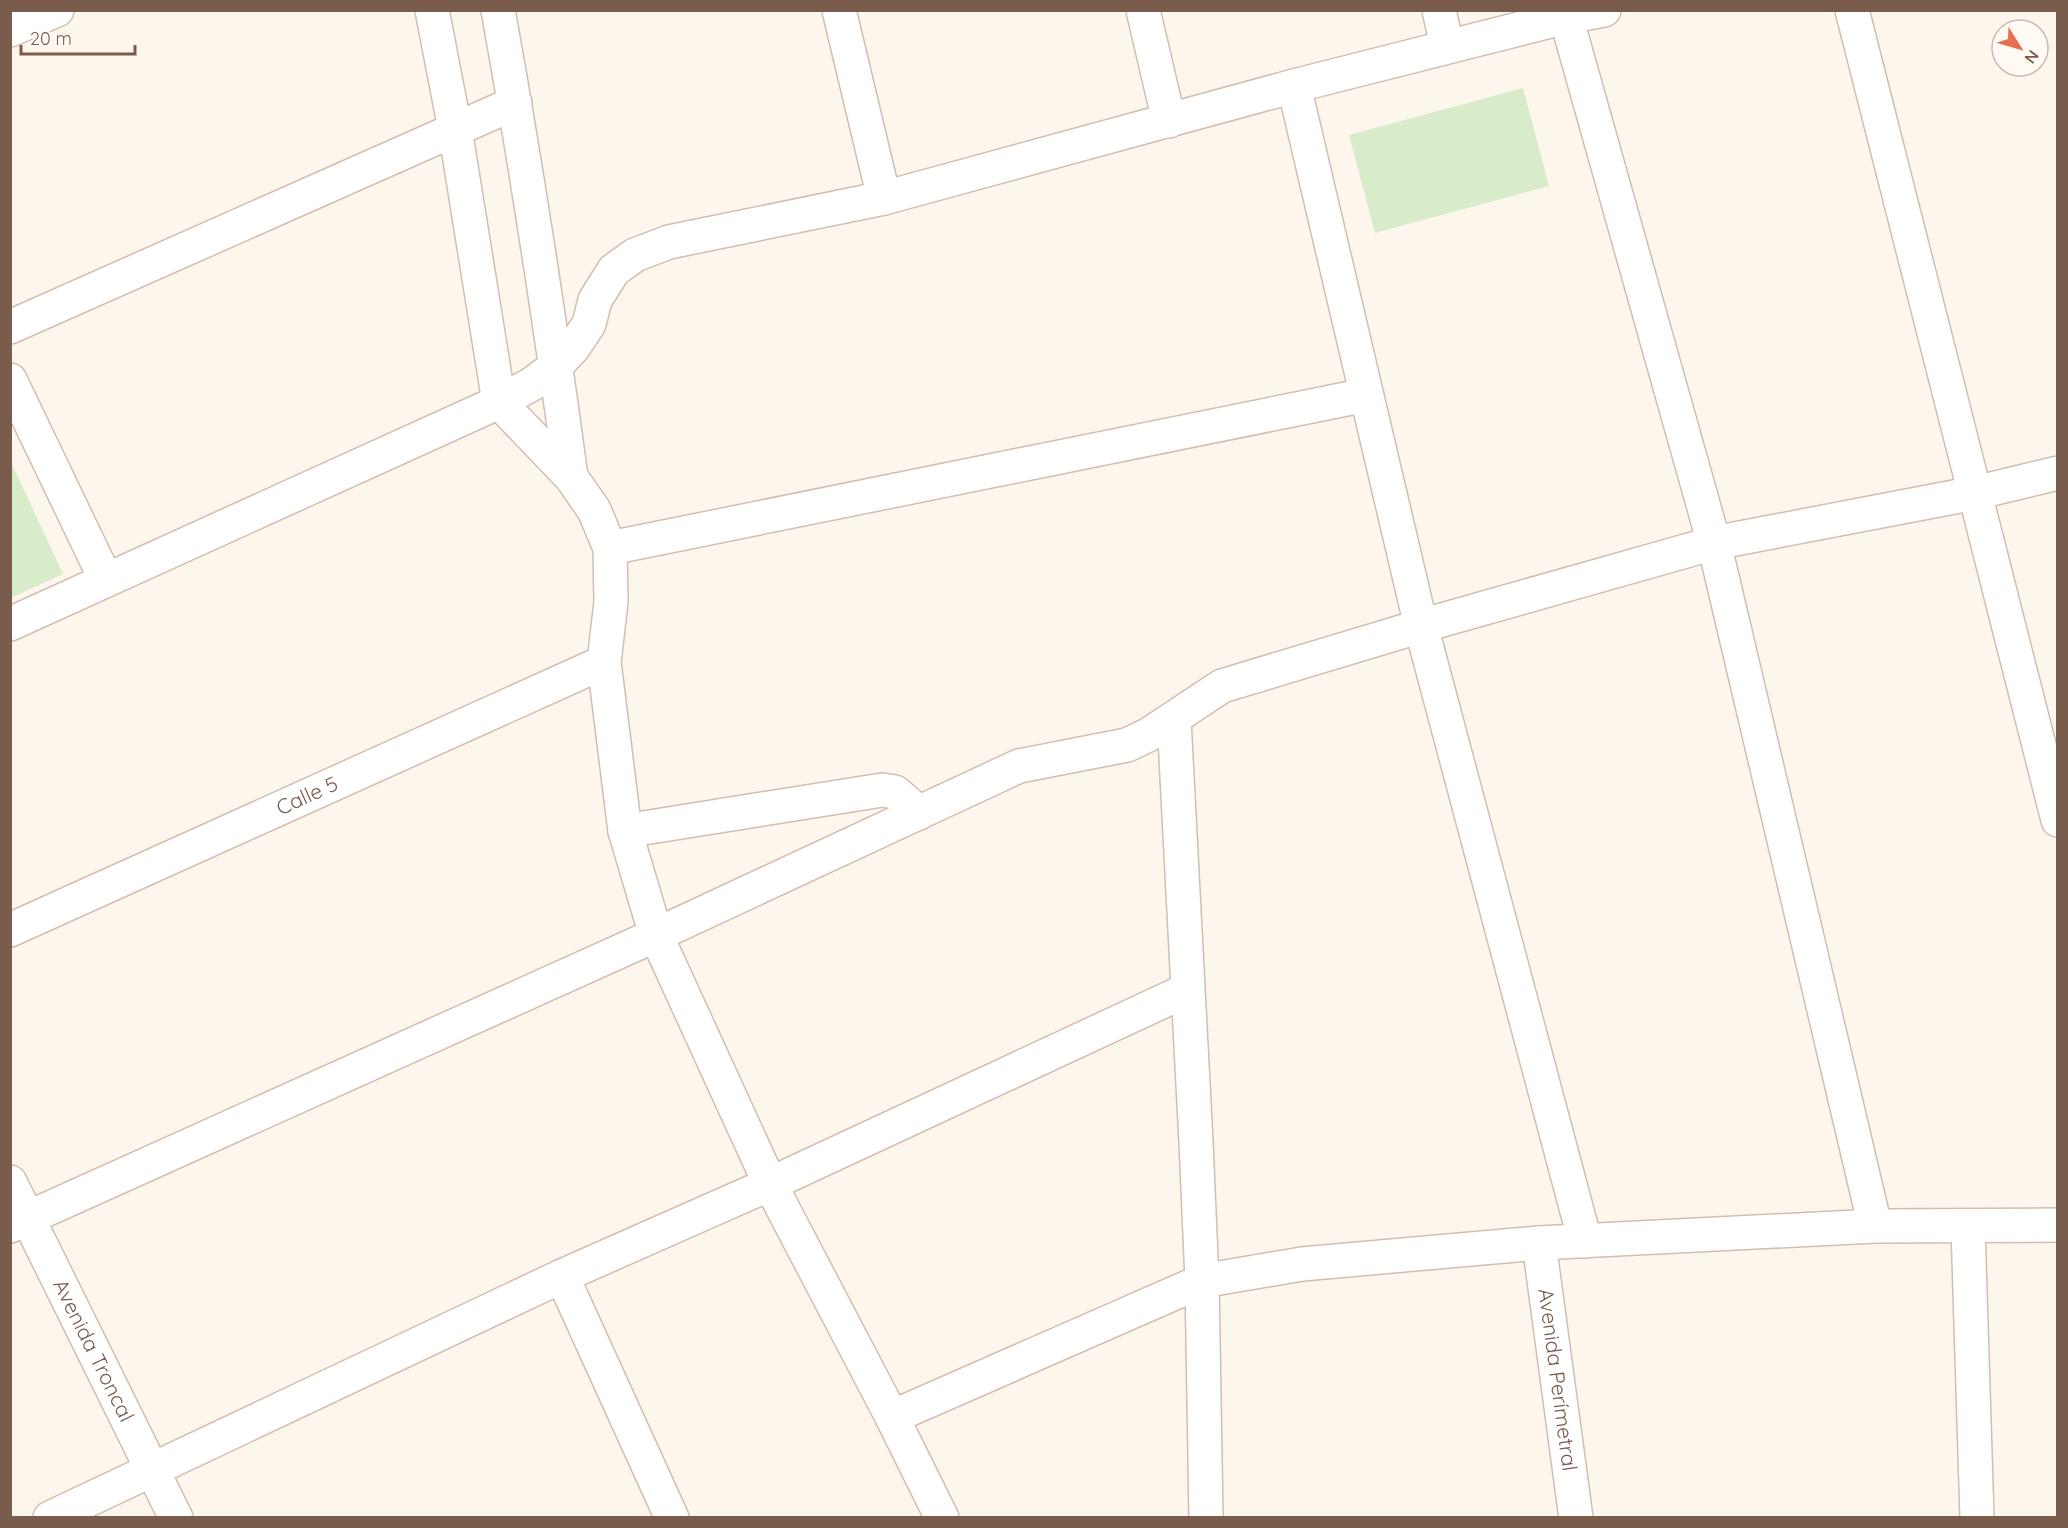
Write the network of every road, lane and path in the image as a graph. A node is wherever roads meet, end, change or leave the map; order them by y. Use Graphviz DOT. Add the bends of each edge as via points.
graph roads {
  1 [pos="57,10"];
  2 [pos="432,10"];
  3 [pos="498,10"];
  4 [pos="839,10"];
  5 [pos="1143,10"];
  6 [pos="1439,10"];
  7 [pos="1604,10"];
  8 [pos="1852,10"];
  9 [pos="1566,17"];
  10 [pos="10,30"];
  11 [pos="1447,46"];
  12 [pos="1294,86"];
  13 [pos="515,103"];
  14 [pos="1169,121"];
  15 [pos="455,129"];
  16 [pos="884,198"];
  17 [pos="10,327"];
  18 [pos="556,366"];
  19 [pos="10,380"];
  20 [pos="1366,395"];
  21 [pos="499,402"];
  22 [pos="2058,473"];
  23 [pos="571,477"];
  24 [pos="1975,493"];
  25 [pos="1714,543"];
  26 [pos="610,548"];
  27 [pos="106,580"];
  28 [pos="10,624"];
  29 [pos="1421,626"];
  30 [pos="604,662"];
  31 [pos="1174,719"];
  32 [pos="919,813"];
  33 [pos="2058,820"];
  34 [pos="625,831"];
  35 [pos="10,930"];
  36 [pos="656,935"];
  37 [pos="1187,990"];
  38 [pos="10,1182"];
  39 [pos="770,1184"];
  40 [pos="19,1222"];
  41 [pos="2058,1225"];
  42 [pos="1875,1226"];
  43 [pos="1968,1227"];
  44 [pos="1586,1241"];
  45 [pos="1539,1243"];
  46 [pos="562,1276"];
  47 [pos="1202,1281"];
  48 [pos="892,1417"];
  49 [pos="154,1470"];
  50 [pos="50,1518"];
  51 [pos="176,1518"];
  52 [pos="672,1518"];
  53 [pos="942,1518"];
  54 [pos="1206,1518"];
  55 [pos="1576,1518"];
  56 [pos="1977,1518"];
  1 -- 10 [label="street"];
  2 -- 15 [label="street"];
  3 -- 13 [label="street"];
  4 -- 16 [label="street"];
  5 -- 14 [label="street"];
  6 -- 11 [label="street"];
  7 -- 9 [label="street"];
  8 -- 24 [label="street"];
  9 -- 11 [label="street"];
  9 -- 25 [label="street"];
  11 -- 12 [label="street"];
  12 -- 14 [label="street"];
  12 -- 20 [label="street"];
  13 -- 15 [label="street"];
  13 -- 18 [label="street"];
  14 -- 16 [label="street"];
  15 -- 17 [label="street"];
  15 -- 21 [label="street"];
  16 -- 18 [label="street" via="669,242 635,255 614,270 595,300 589,324"];
  18 -- 21 [label="street"];
  18 -- 23 [label="street"];
  19 -- 27 [label="street"];
  20 -- 26 [label="street"];
  20 -- 29 [label="street"];
  21 -- 23 [label="street"];
  21 -- 27 [label="street"];
  22 -- 24 [label="street"];
  23 -- 26 [label="street" via="594,510"];
  24 -- 25 [label="street"];
  24 -- 33 [label="street"];
  25 -- 29 [label="street"];
  25 -- 42 [label="street"];
  26 -- 30 [label="street" via="612,602"];
  27 -- 28 [label="street"];
  29 -- 31 [label="street" via="1222,686"];
  29 -- 44 [label="street"];
  30 -- 34 [label="street"];
  30 -- 35 [label="street, Calle 5"];
  31 -- 32 [label="street" via="1127,745 1019,766"];
  31 -- 37 [label="street"];
  32 -- 34 [label="street" via="895,792 882,790"];
  32 -- 36 [label="street"];
  34 -- 36 [label="street"];
  36 -- 39 [label="street"];
  36 -- 40 [label="street"];
  37 -- 39 [label="street"];
  37 -- 47 [label="street"];
  38 -- 40 [label="street, Avenida Troncal"];
  39 -- 46 [label="street"];
  39 -- 48 [label="street"];
  40 -- 49 [label="street, Avenida Troncal"];
  41 -- 43 [label="street"];
  42 -- 43 [label="street"];
  42 -- 44 [label="street"];
  43 -- 56 [label="street"];
  44 -- 45 [label="street"];
  45 -- 47 [label="street" via="1302,1264"];
  45 -- 55 [label="street, Avenida Perímetral"];
  46 -- 49 [label="street"];
  46 -- 52 [label="street"];
  47 -- 48 [label="street"];
  47 -- 54 [label="street"];
  48 -- 53 [label="street"];
  49 -- 50 [label="street"];
  49 -- 51 [label="street, Avenida Troncal"];
}
